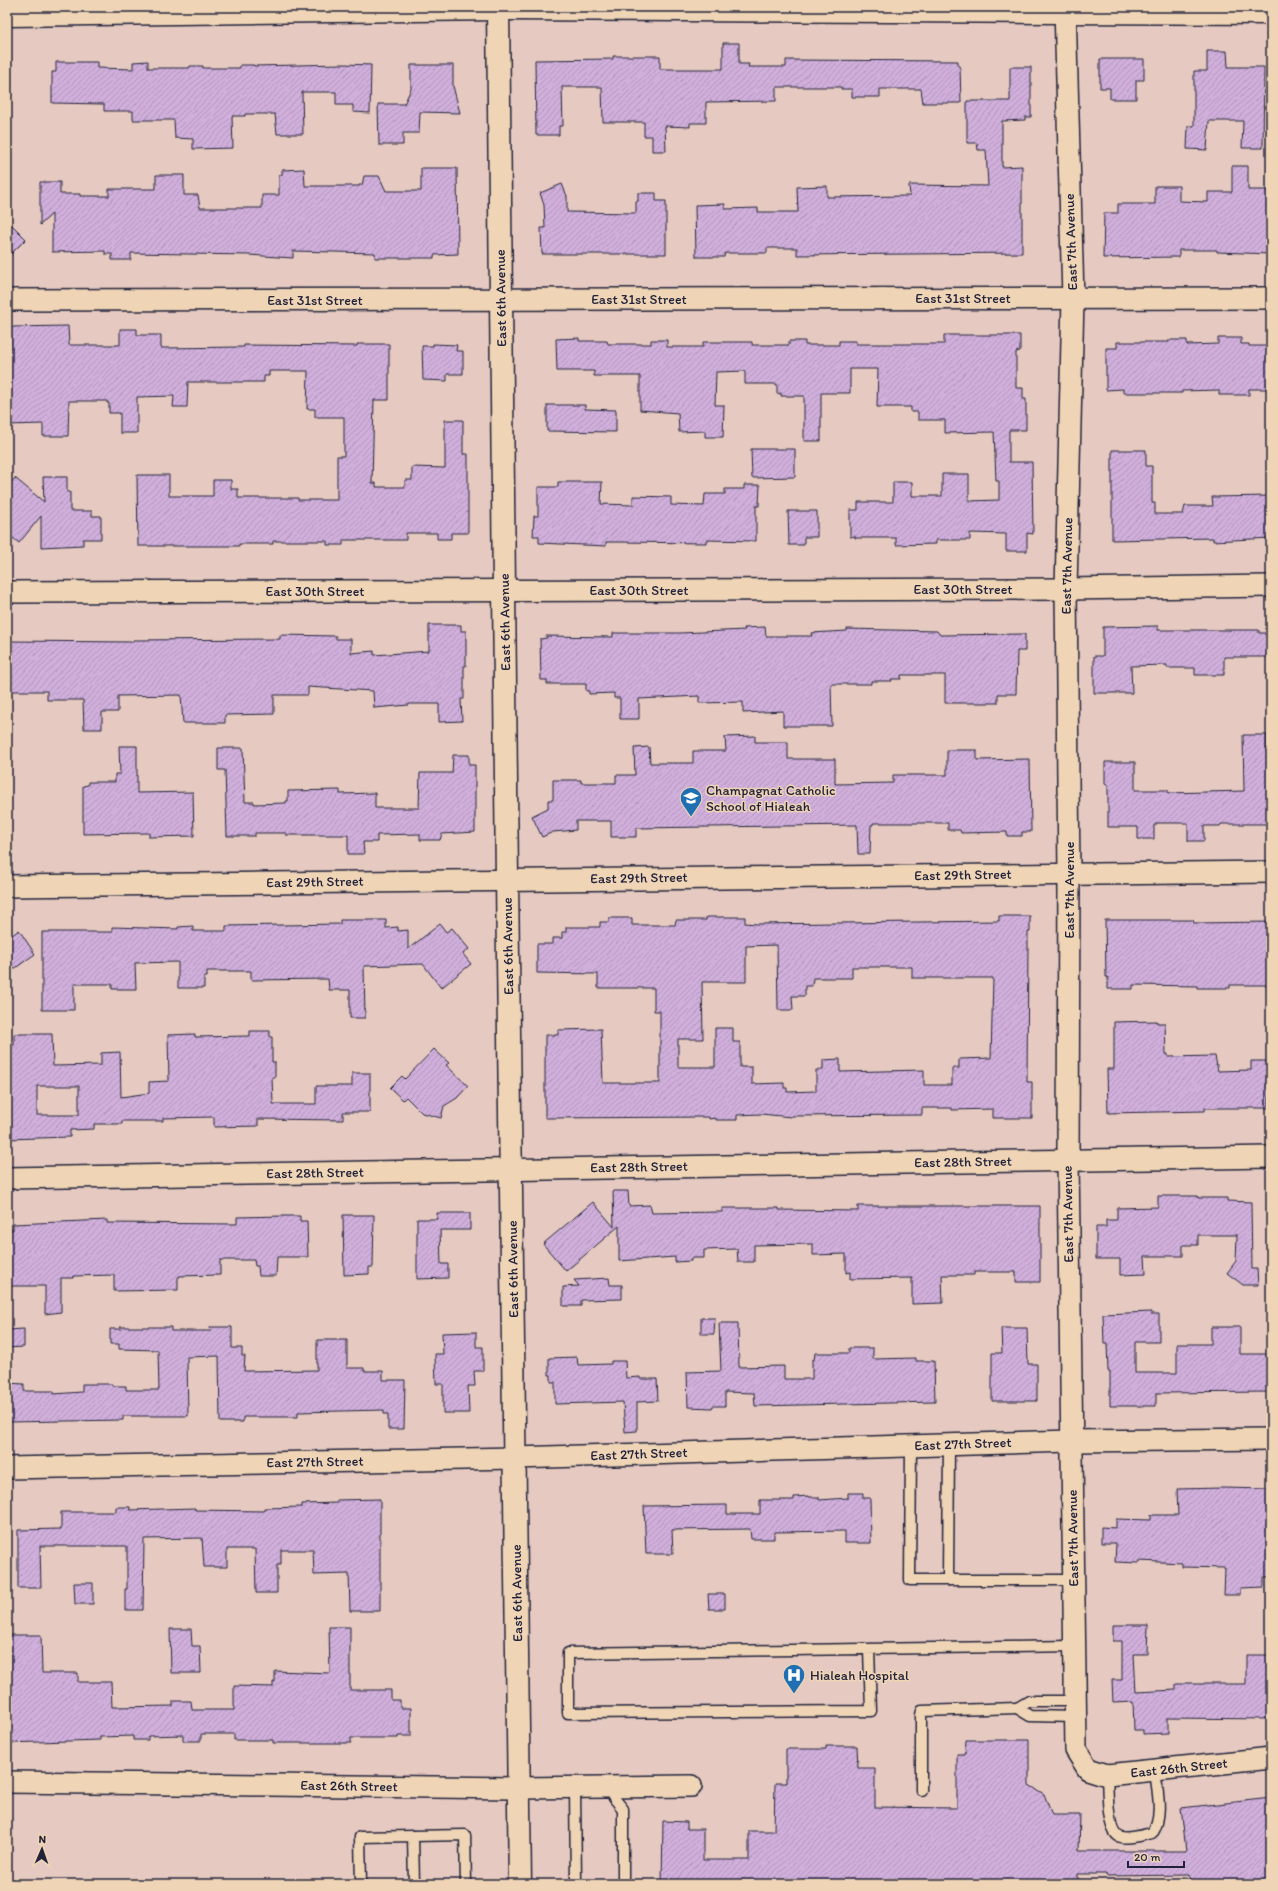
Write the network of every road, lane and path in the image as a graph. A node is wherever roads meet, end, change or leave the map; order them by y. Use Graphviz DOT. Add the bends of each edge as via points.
graph roads {
  1 [pos="498,8"];
  2 [pos="1065,10"];
  3 [pos="1271,14"];
  4 [pos="7,15"];
  5 [pos="1073,298"];
  6 [pos="1271,298"];
  7 [pos="7,300"];
  8 [pos="501,300"];
  9 [pos="1271,586"];
  10 [pos="1066,589"];
  11 [pos="505,590"];
  12 [pos="7,592"];
  13 [pos="1271,872"];
  14 [pos="1069,874"];
  15 [pos="507,880"];
  16 [pos="7,886"];
  17 [pos="1271,1157"];
  18 [pos="1068,1160"];
  19 [pos="511,1169"];
  20 [pos="7,1178"];
  21 [pos="1271,1439"];
  22 [pos="1071,1441"];
  23 [pos="949,1445"];
  24 [pos="911,1446"];
  25 [pos="515,1458"];
  26 [pos="7,1468"];
  27 [pos="948,1580"];
  28 [pos="1074,1580"];
  29 [pos="1075,1646"];
  30 [pos="869,1649"];
  31 [pos="1017,1708"];
  32 [pos="1076,1709"];
  33 [pos="1271,1758"];
  34 [pos="1088,1769"];
  35 [pos="1155,1770"];
  36 [pos="1107,1775"];
  37 [pos="7,1782"];
  38 [pos="692,1786"];
  39 [pos="575,1787"];
  40 [pos="610,1787"];
  41 [pos="520,1788"];
  42 [pos="921,1790"];
  43 [pos="413,1836"];
  44 [pos="361,1884"];
  45 [pos="414,1884"];
  46 [pos="466,1884"];
  47 [pos="520,1884"];
  48 [pos="576,1884"];
  49 [pos="624,1884"];
  1 -- 2 [label="street"];
  1 -- 4 [label="street"];
  1 -- 8 [label="street, East 6th Avenue"];
  2 -- 3 [label="street"];
  2 -- 5 [label="street, East 7th Avenue"];
  5 -- 6 [label="street, East 31st Street"];
  5 -- 8 [label="street, East 31st Street"];
  5 -- 10 [label="street, East 7th Avenue"];
  7 -- 8 [label="street, East 31st Street"];
  8 -- 11 [label="street, East 6th Avenue"];
  9 -- 10 [label="street, East 30th Street"];
  10 -- 11 [label="street, East 30th Street"];
  10 -- 14 [label="street, East 7th Avenue"];
  11 -- 12 [label="street, East 30th Street"];
  11 -- 15 [label="street, East 6th Avenue"];
  13 -- 14 [label="street, East 29th Street"];
  14 -- 15 [label="street, East 29th Street"];
  14 -- 18 [label="street, East 7th Avenue"];
  15 -- 16 [label="street, East 29th Street"];
  15 -- 19 [label="street, East 6th Avenue"];
  17 -- 18 [label="street, East 28th Street"];
  18 -- 19 [label="street, East 28th Street"];
  18 -- 22 [label="street, East 7th Avenue"];
  19 -- 20 [label="street, East 28th Street"];
  19 -- 25 [label="street, East 6th Avenue"];
  21 -- 22 [label="street, East 27th Street"];
  22 -- 23 [label="street, East 27th Street"];
  22 -- 28 [label="street, East 7th Avenue"];
  23 -- 24 [label="street, East 27th Street"];
  23 -- 27 [label="lane"];
  24 -- 25 [label="street, East 27th Street"];
  24 -- 27 [label="lane" via="910,1580"];
  25 -- 26 [label="street, East 27th Street"];
  25 -- 41 [label="street, East 6th Avenue"];
  27 -- 28 [label="lane"];
  28 -- 29 [label="street, East 7th Avenue"];
  29 -- 30 [label="lane"];
  29 -- 32 [label="street, East 7th Avenue"];
  30 -- 30 [label="lane" via="568,1653 568,1713 872,1710"];
  31 -- 32 [label="lane" via="1029,1701"];
  31 -- 32 [label="lane" via="1030,1716"];
  31 -- 42 [label="lane" via="922,1711"];
  32 -- 34 [label="street, East 7th Avenue" via="1076,1750"];
  33 -- 35 [label="street, East 26th Street"];
  34 -- 36 [label="street, East 26th Street"];
  35 -- 36 [label="street, East 26th Street"];
  35 -- 36 [label="lane" via="1158,1825 1152,1833 1122,1838 1114,1834 1111,1826"];
  37 -- 41 [label="street, East 26th Street"];
  38 -- 40 [label="street, East 26th Street"];
  39 -- 40 [label="street, East 26th Street"];
  39 -- 41 [label="street, East 26th Street"];
  39 -- 48 [label="lane"];
  40 -- 49 [label="lane" via="614,1798 623,1809"];
  41 -- 47 [label="street, East 6th Avenue"];
  43 -- 44 [label="lane" via="360,1837"];
  43 -- 45 [label="lane"];
  43 -- 46 [label="lane" via="465,1835"];
}
